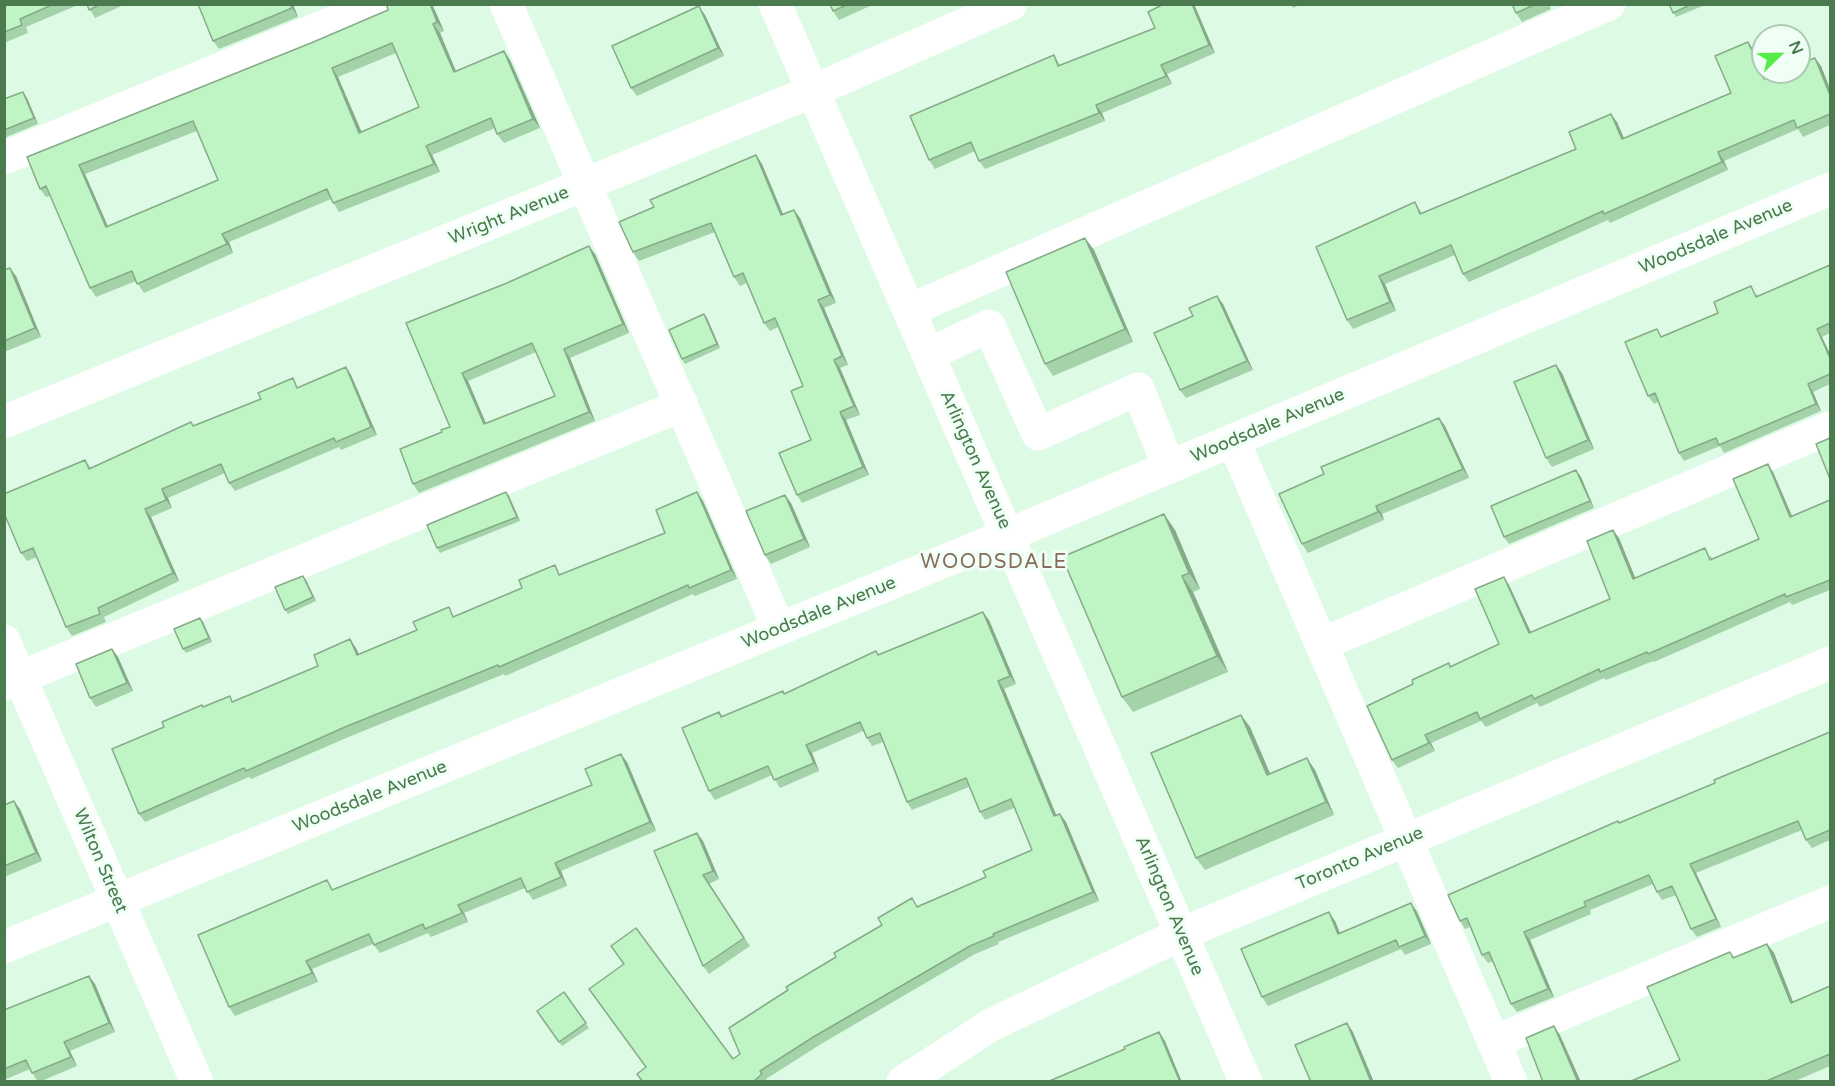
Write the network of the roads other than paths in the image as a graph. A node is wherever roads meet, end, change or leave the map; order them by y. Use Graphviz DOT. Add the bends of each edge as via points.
graph roads {
  1 [pos="378,4"];
  2 [pos="506,4"];
  3 [pos="776,4"];
  4 [pos="1011,4"];
  5 [pos="1609,4"];
  6 [pos="813,91"];
  7 [pos="4,158"];
  8 [pos="585,184"];
  9 [pos="1830,189"];
  10 [pos="909,310"];
  11 [pos="929,354"];
  12 [pos="682,405"];
  13 [pos="4,422"];
  14 [pos="1830,428"];
  15 [pos="1233,440"];
  16 [pos="1169,467"];
  17 [pos="1008,535"];
  18 [pos="779,629"];
  19 [pos="4,641"];
  20 [pos="1322,644"];
  21 [pos="1830,663"];
  22 [pos="12,681"];
  23 [pos="1407,840"];
  24 [pos="117,901"];
  25 [pos="1830,902"];
  26 [pos="1182,934"];
  27 [pos="4,947"];
  28 [pos="1494,1042"];
  29 [pos="197,1082"];
  30 [pos="903,1082"];
  31 [pos="1246,1082"];
  32 [pos="1511,1082"];
  1 -- 7 [label="street"];
  2 -- 8 [label="street"];
  3 -- 6 [label="street, Arlington Avenue"];
  4 -- 6 [label="street, Wright Avenue"];
  5 -- 10 [label="street"];
  6 -- 8 [label="street, Wright Avenue"];
  6 -- 10 [label="street, Arlington Avenue"];
  8 -- 12 [label="street"];
  8 -- 13 [label="street, Wright Avenue"];
  9 -- 15 [label="street, Woodsdale Avenue"];
  10 -- 11 [label="street, Arlington Avenue"];
  11 -- 16 [label="street" via="989,326 1038,434 1138,389"];
  11 -- 17 [label="street, Arlington Avenue"];
  12 -- 18 [label="street"];
  12 -- 22 [label="street"];
  14 -- 20 [label="street"];
  15 -- 16 [label="street, Woodsdale Avenue"];
  15 -- 20 [label="street"];
  16 -- 17 [label="street, Woodsdale Avenue"];
  17 -- 18 [label="street, Woodsdale Avenue"];
  17 -- 26 [label="street, Arlington Avenue"];
  18 -- 24 [label="street, Woodsdale Avenue"];
  19 -- 22 [label="street, Wilton Street"];
  20 -- 23 [label="street"];
  21 -- 23 [label="street, Toronto Avenue"];
  22 -- 24 [label="street, Wilton Street"];
  23 -- 26 [label="street, Toronto Avenue"];
  23 -- 28 [label="street"];
  24 -- 27 [label="street, Woodsdale Avenue"];
  24 -- 29 [label="street, Wilton Street"];
  25 -- 28 [label="street"];
  26 -- 30 [label="street, Toronto Avenue" via="991,1025"];
  26 -- 31 [label="street, Arlington Avenue"];
  28 -- 32 [label="street"];
}
